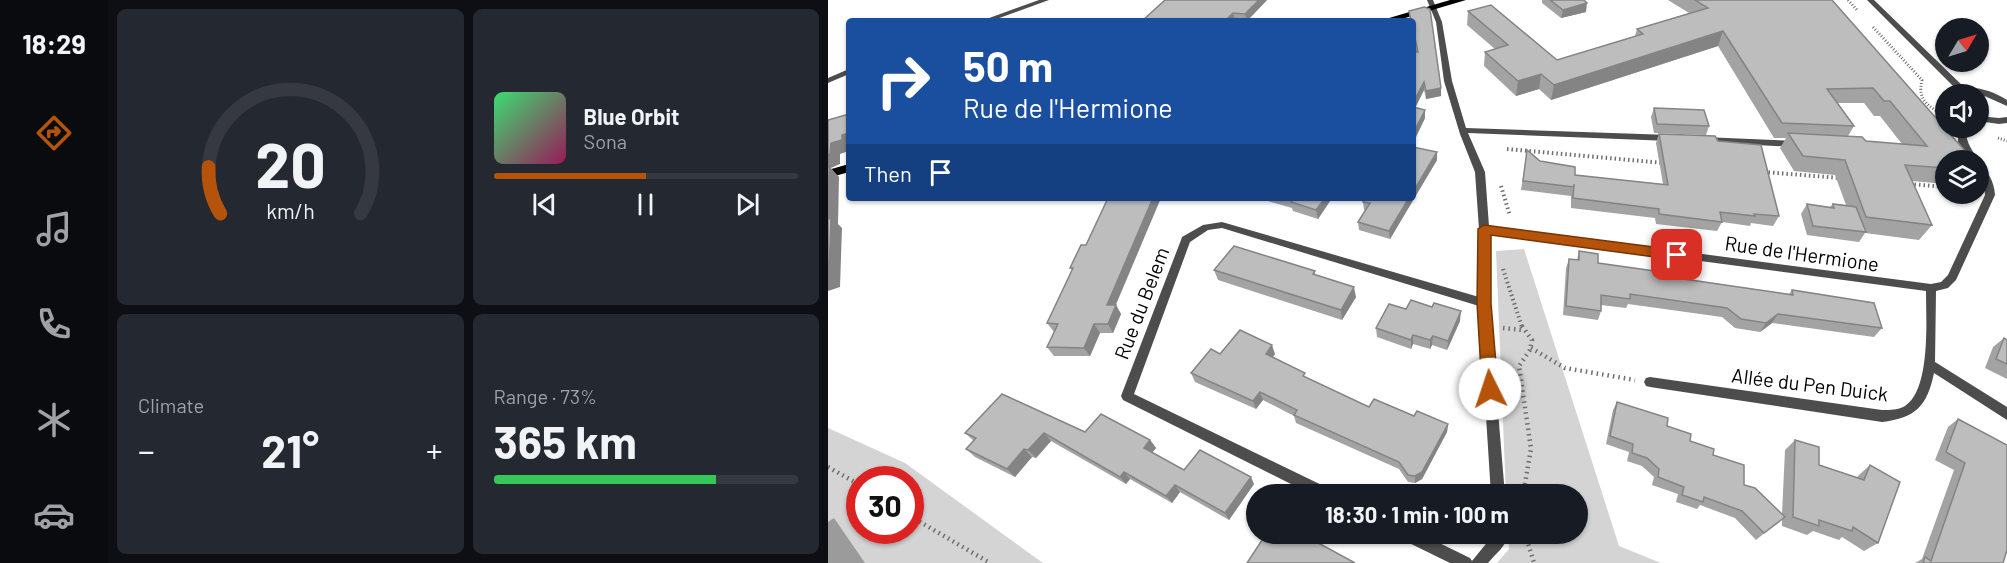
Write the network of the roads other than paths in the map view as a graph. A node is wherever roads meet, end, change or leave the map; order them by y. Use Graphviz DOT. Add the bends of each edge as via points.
graph roads {
  1 [pos="1046,0"];
  2 [pos="1461,0"];
  3 [pos="1870,0"];
  4 [pos="1431,4"];
  5 [pos="993,18"];
  6 [pos="1392,18"];
  7 [pos="846,72"];
  8 [pos="828,81"];
  9 [pos="1957,84"];
  10 [pos="1989,95"];
  11 [pos="2007,104"];
  12 [pos="1989,120"];
  13 [pos="2007,120"];
  14 [pos="1463,130"];
  15 [pos="1678,139"];
  16 [pos="1690,139"];
  17 [pos="1809,144"];
  18 [pos="846,169"];
  19 [pos="828,174"];
  20 [pos="1986,204"];
  21 [pos="1484,229"];
  22 [pos="1931,288"];
  23 [pos="1484,303"];
  24 [pos="1931,364"];
  25 [pos="1650,382"];
  26 [pos="2007,414"];
  27 [pos="1305,484"];
  28 [pos="1497,484"];
  29 [pos="1426,544"];
  30 [pos="1494,544"];
  31 [pos="1465,563"];
  32 [pos="1478,563"];
  1 -- 5 [label="street"];
  2 -- 4 [label="main road"];
  3 -- 9 [label="street"];
  4 -- 6 [label="main road"];
  4 -- 14 [label="street" via="1439,22 1448,81"];
  7 -- 8 [label="street"];
  10 -- 11 [label="street"];
  12 -- 13 [label="street"];
  14 -- 15 [label="street"];
  14 -- 21 [label="street" via="1480,172"];
  16 -- 17 [label="street"];
  18 -- 19 [label="main road"];
  20 -- 22 [label="street" via="1952,277 1944,285"];
  21 -- 22 [label="street, Rue de l'Hermione"];
  21 -- 23 [label="street"];
  22 -- 24 [label="street, Allée du Pen Duick"];
  23 -- 27 [label="street, Rue du Belem" via="1222,225 1206,227 1186,240 1127,396"];
  23 -- 28 [label="street"];
  24 -- 25 [label="street, Allée du Pen Duick" via="1912,407 1882,416"];
  24 -- 26 [label="street"];
  29 -- 31 [label="street"];
  30 -- 32 [label="street"];
}
